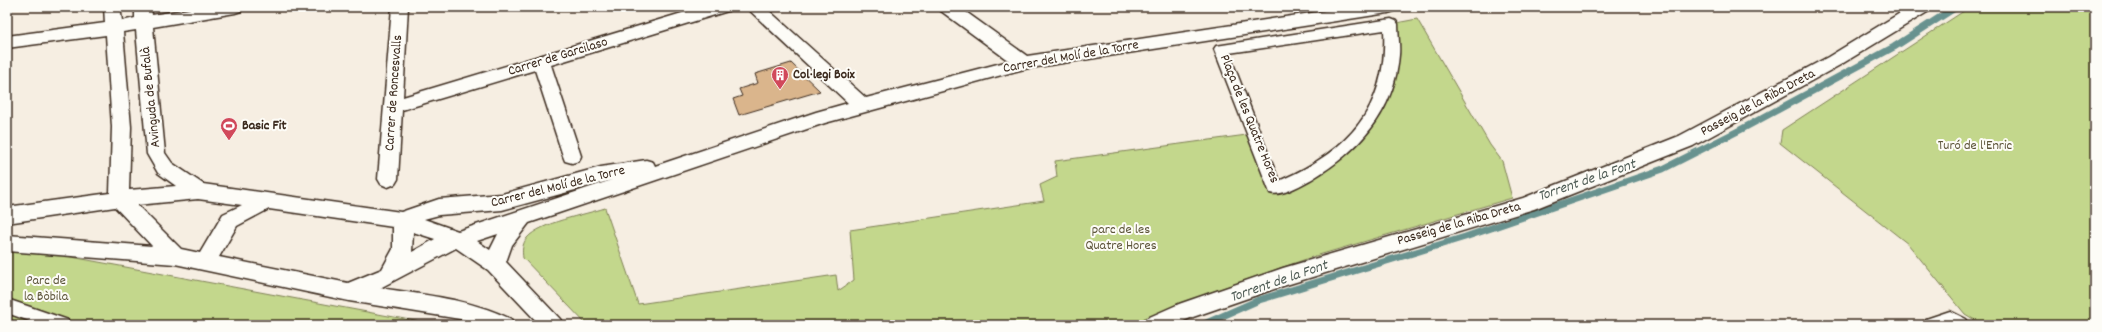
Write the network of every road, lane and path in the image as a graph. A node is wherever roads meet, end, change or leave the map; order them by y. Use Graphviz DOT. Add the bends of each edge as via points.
graph roads {
  1 [pos="112,7"];
  2 [pos="235,7"];
  3 [pos="400,7"];
  4 [pos="722,7"];
  5 [pos="754,7"];
  6 [pos="947,7"];
  7 [pos="1923,7"];
  8 [pos="144,15"];
  9 [pos="1389,15"];
  10 [pos="114,28"];
  11 [pos="7,42"];
  12 [pos="540,62"];
  13 [pos="1024,63"];
  14 [pos="862,105"];
  15 [pos="394,106"];
  16 [pos="572,156"];
  17 [pos="692,160"];
  18 [pos="388,179"];
  19 [pos="198,191"];
  20 [pos="118,199"];
  21 [pos="265,202"];
  22 [pos="7,215"];
  23 [pos="522,218"];
  24 [pos="403,220"];
  25 [pos="458,239"];
  26 [pos="7,243"];
  27 [pos="175,256"];
  28 [pos="204,264"];
  29 [pos="495,264"];
  30 [pos="389,275"];
  31 [pos="349,292"];
  32 [pos="7,306"];
  33 [pos="62,325"];
  34 [pos="504,325"];
  35 [pos="553,325"];
  36 [pos="1152,325"];
  37 [pos="1933,325"];
  38 [pos="1959,325"];
  1 -- 10 [label="street, Avinguda de Bufalà"];
  2 -- 8 [label="street"];
  3 -- 15 [label="street, Carrer de Roncesvalls"];
  4 -- 12 [label="street, Carrer de Garcilaso"];
  5 -- 14 [label="street"];
  6 -- 13 [label="street"];
  7 -- 36 [label="street, Passeig de la Riba Dreta" via="1834,61 1686,141 1527,204 1283,276 1186,310"];
  8 -- 10 [label="street"];
  8 -- 19 [label="street, Avinguda de Bufalà" via="156,154 165,168"];
  9 -- 9 [label="street, Plaça de les Quatre Hores" via="1221,50 1275,189 1320,168 1343,150 1370,121 1384,98 1390,75 1393,55"];
  9 -- 13 [label="street, Carrer del Molí de la Torre" via="1215,35"];
  10 -- 11 [label="street"];
  10 -- 20 [label="street, Avinguda de Bufalà" via="123,162"];
  12 -- 15 [label="street, Carrer de Garcilaso"];
  12 -- 16 [label="street"];
  13 -- 14 [label="street, Carrer del Molí de la Torre"];
  14 -- 17 [label="street, Carrer del Molí de la Torre"];
  15 -- 18 [label="street, Carrer de Roncesvalls"];
  17 -- 23 [label="street, Carrer del Molí de la Torre"];
  17 -- 24 [label="street, Carrer del Molí de la Torre" via="601,174 502,202 439,208"];
  19 -- 20 [label="street, Carrer del Molí de la Torre"];
  19 -- 21 [label="street, Carrer del Molí de la Torre"];
  20 -- 22 [label="street, Carrer del Molí de la Torre"];
  20 -- 27 [label="street"];
  21 -- 24 [label="street, Carrer del Molí de la Torre"];
  21 -- 28 [label="street" via="230,220"];
  23 -- 25 [label="street, Carrer del Molí de la Torre"];
  23 -- 29 [label="street, Carrer del Molí de la Torre" via="504,241"];
  24 -- 25 [label="street, Carrer del Molí de la Torre"];
  24 -- 30 [label="street" via="403,249"];
  25 -- 29 [label="street"];
  25 -- 30 [label="street, Carrer del Molí de la Torre" via="437,247"];
  26 -- 27 [label="street"];
  27 -- 28 [label="street"];
  28 -- 31 [label="street"];
  29 -- 35 [label="street"];
  30 -- 31 [label="street, Carrer del Molí de la Torre"];
  31 -- 34 [label="street" via="466,311"];
  32 -- 33 [label="street"];
  37 -- 38 [label="street" via="1950,320"];
}
